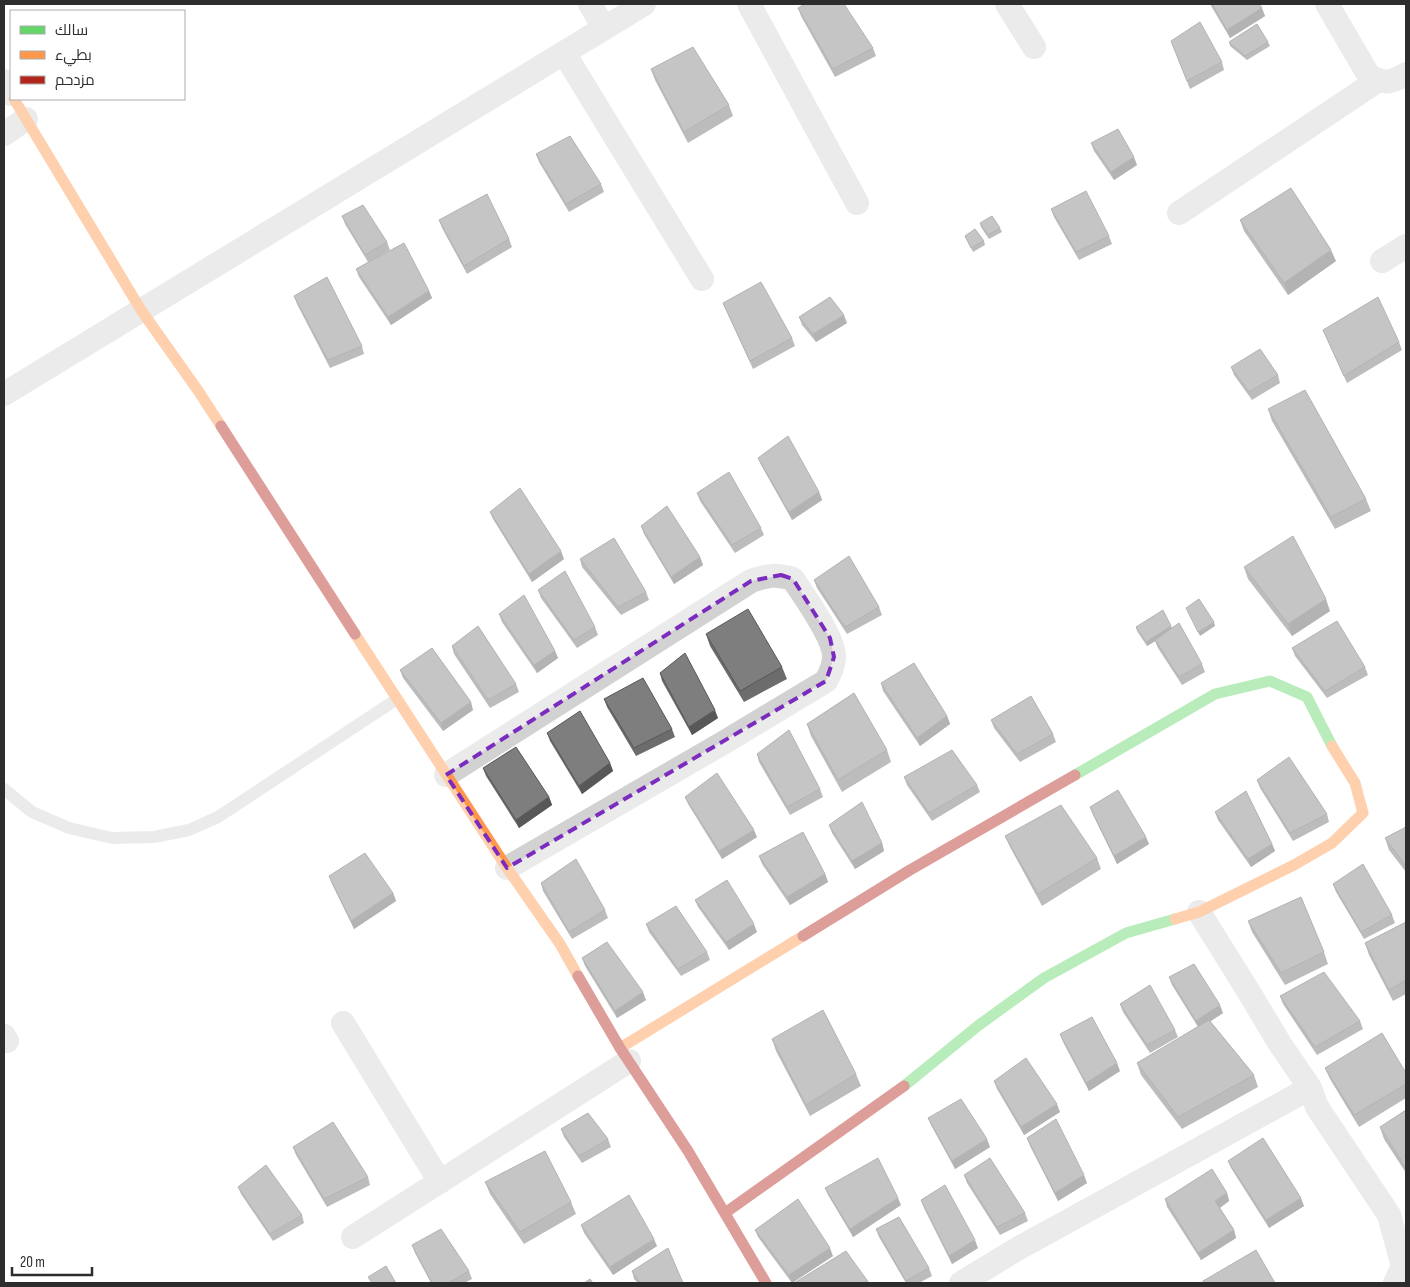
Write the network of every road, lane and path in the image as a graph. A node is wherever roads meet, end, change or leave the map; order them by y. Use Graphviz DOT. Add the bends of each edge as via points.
graph roads {
  1 [pos="590,4"];
  2 [pos="644,4"];
  3 [pos="749,4"];
  4 [pos="1007,4"];
  5 [pos="1327,4"];
  6 [pos="604,28"];
  7 [pos="1034,47"];
  8 [pos="564,53"];
  9 [pos="1406,74"];
  10 [pos="4,81"];
  11 [pos="1378,81"];
  12 [pos="10,92"];
  13 [pos="15,100"];
  14 [pos="26,119"];
  15 [pos="4,134"];
  16 [pos="857,203"];
  17 [pos="1179,213"];
  18 [pos="1406,246"];
  19 [pos="1382,261"];
  20 [pos="702,279"];
  21 [pos="141,310"];
  22 [pos="4,394"];
  23 [pos="397,699"];
  24 [pos="446,775"];
  25 [pos="4,789"];
  26 [pos="507,868"];
  27 [pos="1198,912"];
  28 [pos="343,1023"];
  29 [pos="624,1055"];
  30 [pos="1310,1088"];
  31 [pos="440,1182"];
  32 [pos="725,1213"];
  33 [pos="353,1237"];
  34 [pos="766,1283"];
  35 [pos="960,1283"];
  36 [pos="1395,1283"];
  1 -- 6 [label="street"];
  2 -- 6 [label="street"];
  3 -- 16 [label="street"];
  4 -- 7 [label="street"];
  5 -- 11 [label="street" via="1369,76"];
  6 -- 8 [label="street"];
  8 -- 20 [label="street"];
  8 -- 21 [label="street"];
  9 -- 11 [label="street" via="1395,80"];
  10 -- 12 [label="street"];
  11 -- 17 [label="street"];
  13 -- 14 [label="street"];
  14 -- 15 [label="street"];
  14 -- 21 [label="street"];
  18 -- 19 [label="street"];
  21 -- 22 [label="street"];
  21 -- 23 [label="street" via="199,392"];
  23 -- 24 [label="street"];
  23 -- 25 [label="lane" via="218,817 189,830 154,837 112,838 69,828 32,812"];
  24 -- 26 [label="street"];
  24 -- 26 [label="street" via="751,581 781,575 794,579 830,638 834,657 832,671 826,681"];
  26 -- 29 [label="street" via="560,944"];
  27 -- 29 [label="street" via="1332,844 1363,813 1355,783 1307,697 1270,681 1215,694 910,870"];
  27 -- 30 [label="street"];
  27 -- 32 [label="street" via="1126,933 1044,978 892,1095"];
  28 -- 31 [label="street"];
  29 -- 31 [label="street"];
  29 -- 32 [label="street"];
  30 -- 35 [label="street"];
  30 -- 36 [label="street" via="1318,1107 1389,1215 1403,1266"];
  31 -- 33 [label="street"];
  32 -- 34 [label="street"];
}
